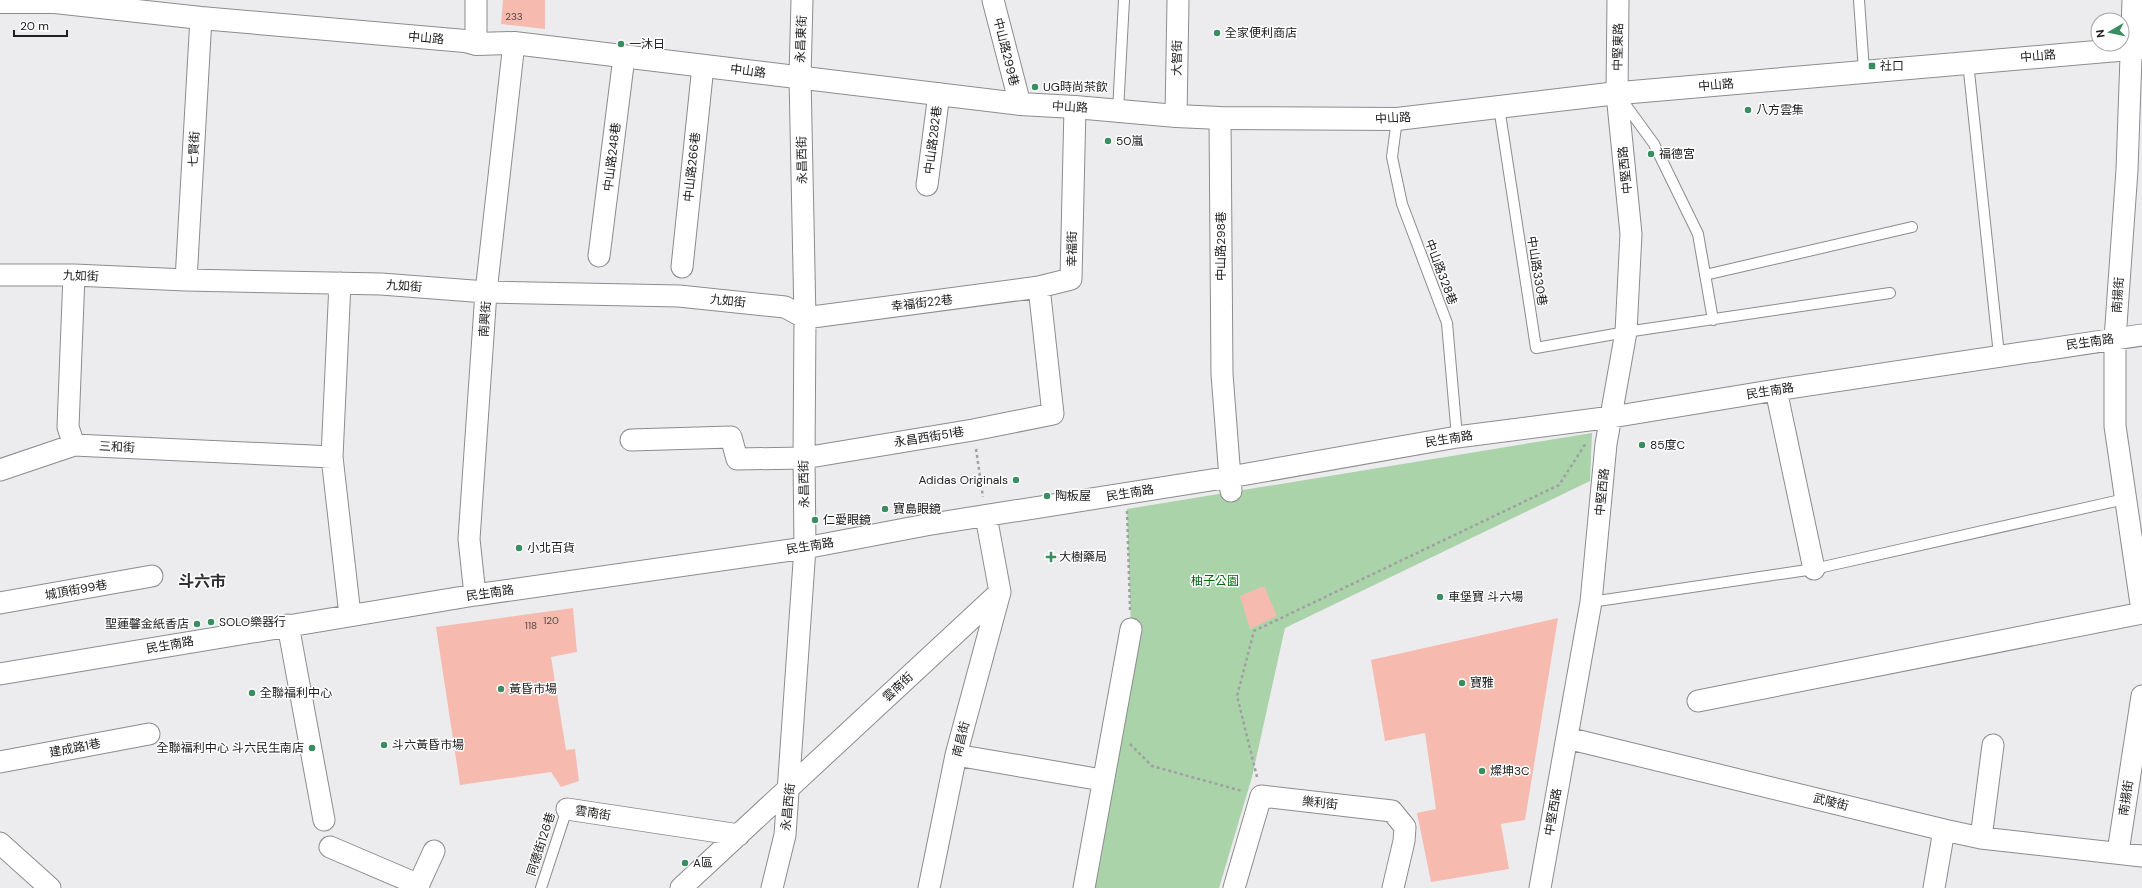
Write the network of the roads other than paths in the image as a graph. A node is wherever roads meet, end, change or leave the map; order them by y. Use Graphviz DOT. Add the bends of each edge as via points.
graph roads {
  1 [pos="476,0"];
  2 [pos="802,0"];
  3 [pos="993,0"];
  4 [pos="1124,0"];
  5 [pos="1178,0"];
  6 [pos="1618,0"];
  7 [pos="1859,0"];
  8 [pos="2133,0"];
  9 [pos="56,1"];
  10 [pos="0,2"];
  11 [pos="201,18"];
  12 [pos="514,43"];
  13 [pos="476,44"];
  14 [pos="2137,48"];
  15 [pos="624,57"];
  16 [pos="1968,62"];
  17 [pos="703,66"];
  18 [pos="1864,71"];
  19 [pos="800,77"];
  20 [pos="938,94"];
  21 [pos="1617,94"];
  22 [pos="1020,104"];
  23 [pos="1075,107"];
  24 [pos="1499,107"];
  25 [pos="1118,111"];
  26 [pos="1176,116"];
  27 [pos="1220,118"];
  28 [pos="1396,119"];
  29 [pos="927,186"];
  30 [pos="1912,227"];
  31 [pos="599,256"];
  32 [pos="682,267"];
  33 [pos="0,275"];
  34 [pos="74,275"];
  35 [pos="1705,275"];
  36 [pos="186,280"];
  37 [pos="340,283"];
  38 [pos="1039,287"];
  39 [pos="486,292"];
  40 [pos="1890,293"];
  41 [pos="805,318"];
  42 [pos="1713,320"];
  43 [pos="1626,332"];
  44 [pos="2142,335"];
  45 [pos="2115,339"];
  46 [pos="1999,355"];
  47 [pos="1776,390"];
  48 [pos="1612,417"];
  49 [pos="1457,437"];
  50 [pos="631,440"];
  51 [pos="74,445"];
  52 [pos="332,457"];
  53 [pos="804,458"];
  54 [pos="0,470"];
  55 [pos="1231,484"];
  56 [pos="2125,498"];
  57 [pos="986,516"];
  58 [pos="805,548"];
  59 [pos="1814,569"];
  60 [pos="152,576"];
  61 [pos="1000,592"];
  62 [pos="475,595"];
  63 [pos="1591,602"];
  64 [pos="0,603"];
  65 [pos="2142,612"];
  66 [pos="350,615"];
  67 [pos="288,625"];
  68 [pos="1131,629"];
  69 [pos="0,674"];
  70 [pos="2142,696"];
  71 [pos="1698,701"];
  72 [pos="149,734"];
  73 [pos="1567,738"];
  74 [pos="1993,745"];
  75 [pos="956,755"];
  76 [pos="0,762"];
  77 [pos="1102,780"];
  78 [pos="790,788"];
  79 [pos="567,809"];
  80 [pos="324,820"];
  81 [pos="1944,830"];
  82 [pos="738,835"];
  83 [pos="1981,838"];
  84 [pos="0,843"];
  85 [pos="330,847"];
  86 [pos="434,851"];
  87 [pos="2118,852"];
  88 [pos="2142,856"];
  89 [pos="418,887"];
  90 [pos="50,888"];
  91 [pos="541,888"];
  92 [pos="681,888"];
  93 [pos="772,888"];
  94 [pos="929,888"];
  95 [pos="1084,888"];
  96 [pos="1234,888"];
  97 [pos="1393,888"];
  98 [pos="1540,888"];
  99 [pos="1934,888"];
  1 -- 13 [label="street"];
  2 -- 19 [label="street, 永昌東街"];
  3 -- 22 [label="street, 中山路299巷"];
  4 -- 25 [label="lane"];
  5 -- 26 [label="street, 大智街"];
  6 -- 21 [label="street, 中堅東路"];
  7 -- 18 [label="lane"];
  8 -- 14 [label="street, 南揚街"];
  9 -- 10 [label="street, 中山路"];
  9 -- 11 [label="street, 中山路"];
  11 -- 13 [label="street, 中山路"];
  11 -- 36 [label="street, 七賢街"];
  12 -- 13 [label="street, 中山路"];
  12 -- 15 [label="street, 中山路"];
  12 -- 39 [label="street, 南興街"];
  14 -- 16 [label="street, 中山路"];
  14 -- 45 [label="street, 南揚街"];
  15 -- 17 [label="street, 中山路"];
  15 -- 31 [label="street, 中山路248巷"];
  16 -- 18 [label="street, 中山路"];
  16 -- 46 [label="lane"];
  17 -- 19 [label="street, 中山路"];
  17 -- 32 [label="street, 中山路266巷"];
  18 -- 21 [label="street, 中山路"];
  19 -- 20 [label="street, 中山路"];
  19 -- 41 [label="street, 永昌西街"];
  20 -- 22 [label="street, 中山路"];
  20 -- 29 [label="street, 中山路282巷"];
  21 -- 24 [label="street, 中山路"];
  21 -- 35 [label="lane" via="1654,144 1698,234"];
  21 -- 43 [label="street, 中堅西路" via="1631,234"];
  22 -- 23 [label="street, 中山路"];
  23 -- 25 [label="street, 中山路"];
  23 -- 38 [label="street, 幸福街" via="1071,279"];
  24 -- 28 [label="street, 中山路"];
  24 -- 43 [label="lane, 中山路330巷" via="1536,348"];
  25 -- 26 [label="street, 中山路"];
  26 -- 27 [label="street, 中山路"];
  27 -- 28 [label="street, 中山路"];
  27 -- 55 [label="street, 中山路298巷" via="1222,374"];
  28 -- 49 [label="lane, 中山路328巷" via="1392,157 1402,204 1447,323"];
  30 -- 35 [label="lane"];
  33 -- 34 [label="street, 九如街"];
  34 -- 36 [label="street, 九如街"];
  34 -- 51 [label="street" via="68,427"];
  35 -- 42 [label="lane"];
  36 -- 37 [label="street, 九如街"];
  37 -- 39 [label="street, 九如街"];
  37 -- 52 [label="street"];
  38 -- 41 [label="street, 幸福街22巷"];
  38 -- 53 [label="street, 永昌西街51巷" via="1053,414"];
  39 -- 41 [label="street, 九如街" via="679,296 785,307"];
  39 -- 62 [label="street, 南興街" via="469,539"];
  40 -- 42 [label="lane"];
  41 -- 53 [label="street, 永昌西街"];
  42 -- 43 [label="lane"];
  43 -- 48 [label="street, 中堅西路"];
  44 -- 45 [label="street, 民生南路"];
  45 -- 46 [label="street, 民生南路"];
  45 -- 56 [label="street, 南揚街" via="2115,426"];
  46 -- 47 [label="street, 民生南路"];
  47 -- 48 [label="street, 民生南路"];
  47 -- 59 [label="street"];
  48 -- 49 [label="street, 民生南路"];
  48 -- 63 [label="street, 中堅西路" via="1606,444"];
  49 -- 55 [label="street, 民生南路"];
  50 -- 53 [label="street, 永昌西街51巷" via="731,437 737,459"];
  51 -- 52 [label="street, 三和街"];
  51 -- 54 [label="street"];
  52 -- 66 [label="street"];
  53 -- 58 [label="street, 永昌西街"];
  55 -- 57 [label="street, 民生南路"];
  56 -- 59 [label="lane"];
  56 -- 65 [label="street, 南揚街"];
  57 -- 58 [label="street, 民生南路"];
  57 -- 61 [label="street"];
  58 -- 62 [label="street, 民生南路"];
  58 -- 78 [label="street, 永昌西街"];
  59 -- 63 [label="lane"];
  60 -- 64 [label="street, 城頂街99巷"];
  61 -- 75 [label="street, 南昌街"];
  61 -- 78 [label="street, 雲南街"];
  62 -- 66 [label="street, 民生南路"];
  63 -- 73 [label="street, 中堅西路"];
  65 -- 71 [label="street"];
  66 -- 67 [label="street, 民生南路"];
  67 -- 69 [label="street, 民生南路"];
  67 -- 80 [label="street"];
  68 -- 77 [label="street"];
  70 -- 87 [label="street, 南揚街"];
  72 -- 76 [label="street, 建成路1巷"];
  73 -- 81 [label="street, 武陵街"];
  73 -- 98 [label="street, 中堅西路"];
  74 -- 83 [label="street"];
  75 -- 77 [label="street"];
  75 -- 94 [label="street, 南昌街"];
  77 -- 95 [label="street"];
  78 -- 82 [label="street, 雲南街"];
  78 -- 93 [label="street, 永昌西街" via="785,835"];
  79 -- 82 [label="street, 雲南街"];
  79 -- 91 [label="lane, 同德街126巷"];
  81 -- 83 [label="street, 武陵街"];
  81 -- 99 [label="street"];
  82 -- 92 [label="street, 雲南街"];
  83 -- 87 [label="street, 武陵街"];
  84 -- 90 [label="street"];
  85 -- 89 [label="street"];
  86 -- 89 [label="street"];
  87 -- 88 [label="street, 武陵街"];
  96 -- 97 [label="street, 樂利街" via="1261,796 1392,811 1405,827"];
}
